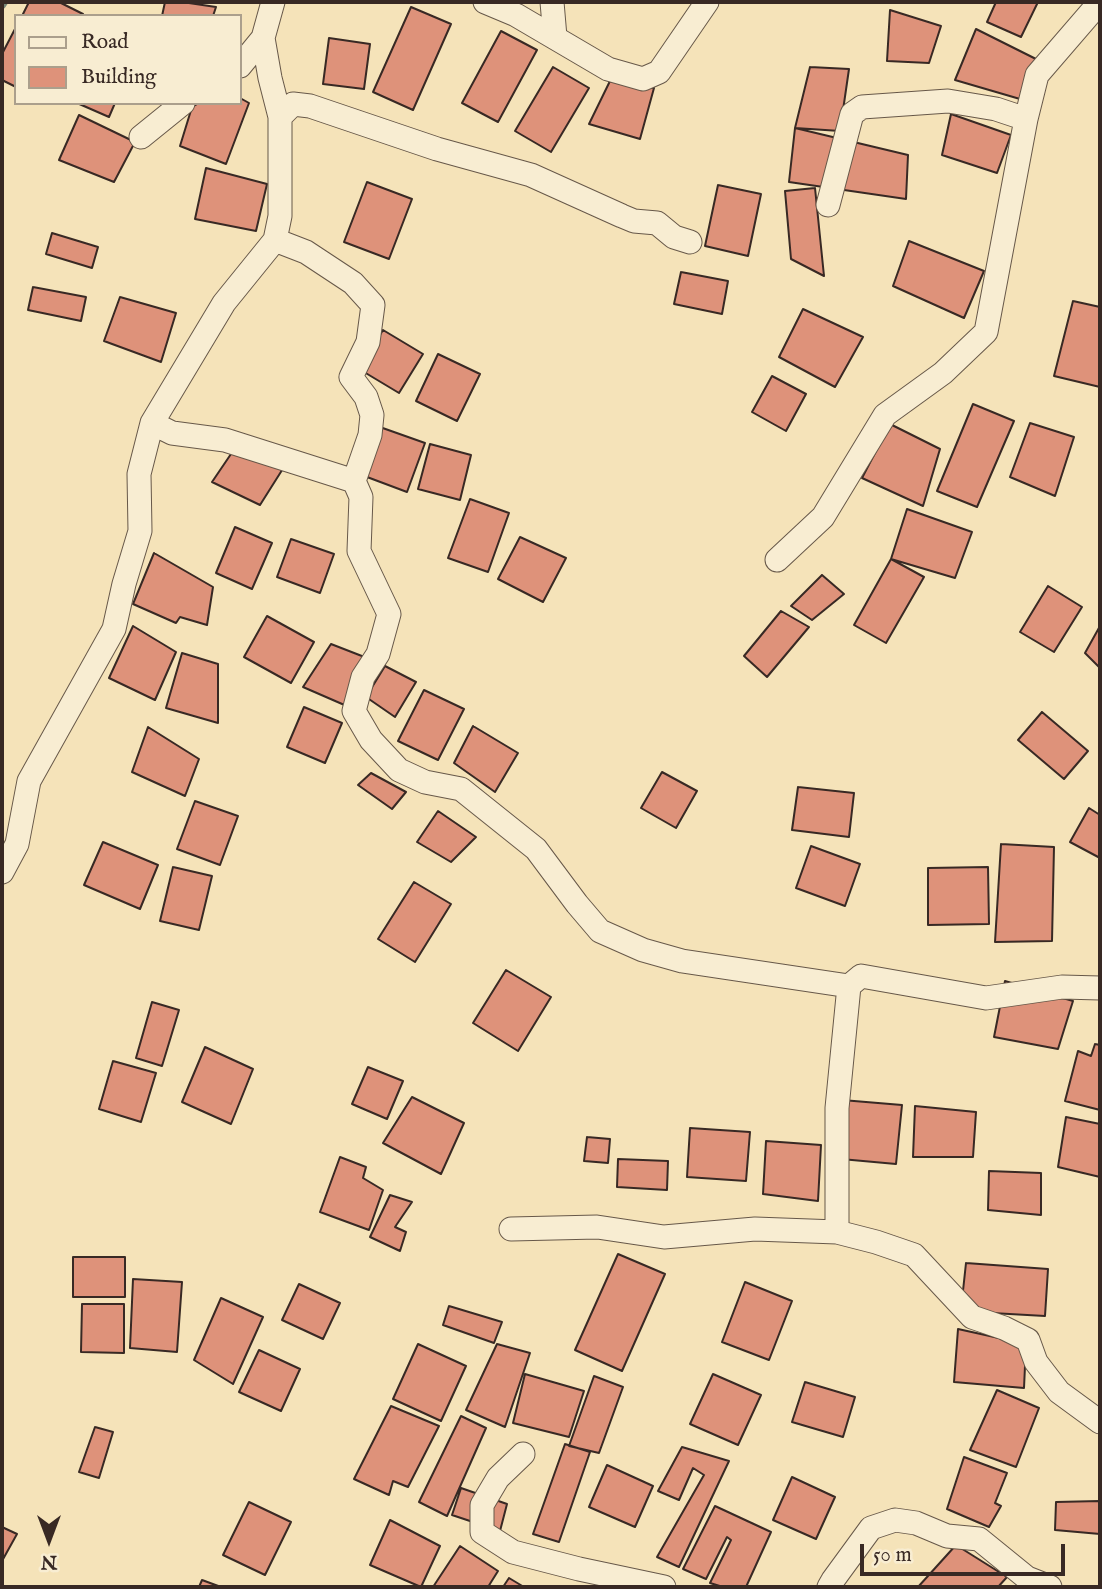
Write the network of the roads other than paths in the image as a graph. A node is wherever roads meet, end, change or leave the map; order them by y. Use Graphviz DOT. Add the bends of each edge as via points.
graph roads {
  1 [pos="273,2"];
  2 [pos="485,2"];
  3 [pos="552,2"];
  4 [pos="707,2"];
  5 [pos="1100,2"];
  6 [pos="555,37"];
  7 [pos="263,38"];
  8 [pos="242,64"];
  9 [pos="180,105"];
  10 [pos="280,117"];
  11 [pos="1026,119"];
  12 [pos="141,137"];
  13 [pos="828,205"];
  14 [pos="275,240"];
  15 [pos="690,242"];
  16 [pos="152,423"];
  17 [pos="354,481"];
  18 [pos="777,560"];
  19 [pos="2,872"];
  20 [pos="849,986"];
  21 [pos="1100,988"];
  22 [pos="510,1229"];
  23 [pos="837,1232"];
  24 [pos="1100,1422"];
  25 [pos="523,1454"];
  26 [pos="579,1578"];
  27 [pos="664,1587"];
  28 [pos="829,1587"];
  29 [pos="1050,1587"];
  1 -- 7 [label="street"];
  2 -- 6 [label="street"];
  3 -- 6 [label="street"];
  4 -- 6 [label="street" via="659,72 643,79 608,69"];
  5 -- 11 [label="street" via="1037,75"];
  7 -- 8 [label="street"];
  7 -- 10 [label="street"];
  9 -- 12 [label="street"];
  10 -- 14 [label="street" via="281,202"];
  10 -- 15 [label="street" via="293,104 310,106 531,175 634,221 657,223 674,237"];
  11 -- 13 [label="street" via="948,101 862,107 852,114"];
  11 -- 18 [label="street" via="986,331 943,373 885,415 823,517"];
  14 -- 16 [label="street" via="224,303"];
  14 -- 17 [label="street" via="306,253 353,283 373,305 369,342 351,377 372,415"];
  16 -- 17 [label="street" via="172,433 225,440"];
  16 -- 19 [label="street" via="139,474 140,531 114,629 29,781 17,844"];
  17 -- 20 [label="street" via="361,497 359,551 389,614 379,654 363,677 354,711 371,740 399,770 425,782 461,789 536,849 600,931 682,961"];
  20 -- 21 [label="street" via="861,976 986,998 1062,987"];
  20 -- 23 [label="street" via="837,1108"];
  22 -- 23 [label="street" via="597,1227 664,1237 755,1229"];
  23 -- 24 [label="street" via="914,1255 972,1317 1028,1340 1036,1362 1059,1392"];
  25 -- 26 [label="street" via="498,1478 482,1505 482,1532 513,1552"];
  26 -- 27 [label="street"];
  28 -- 29 [label="street" via="871,1528 895,1520 947,1536 979,1539 1027,1578"];
}
